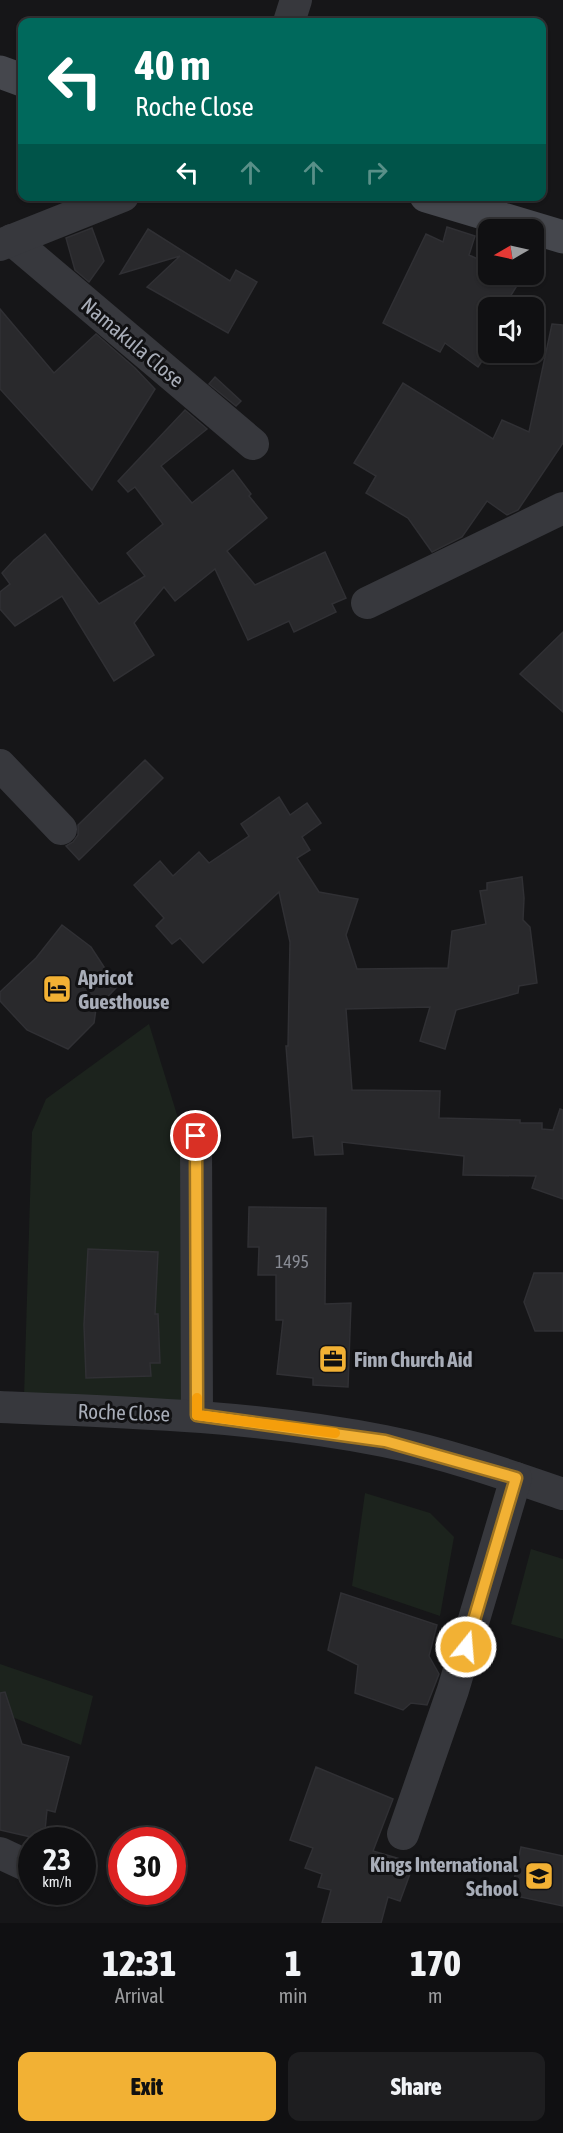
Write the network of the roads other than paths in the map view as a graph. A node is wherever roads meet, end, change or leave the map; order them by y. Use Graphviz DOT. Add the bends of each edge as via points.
graph roads {
  1 [pos="296,0"];
  2 [pos="290,18"];
  3 [pos="0,72"];
  4 [pos="18,79"];
  5 [pos="111,201"];
  6 [pos="443,201"];
  7 [pos="563,237"];
  8 [pos="6,243"];
  9 [pos="253,444"];
  10 [pos="563,508"];
  11 [pos="367,603"];
  12 [pos="0,765"];
  13 [pos="61,829"];
  14 [pos="196,1136"];
  15 [pos="0,1407"];
  16 [pos="197,1415"];
  17 [pos="516,1478"];
  18 [pos="563,1494"];
  19 [pos="403,1834"];
  20 [pos="0,1853"];
  21 [pos="18,1861"];
  1 -- 2 [label="street"];
  3 -- 4 [label="street"];
  5 -- 8 [label="street"];
  6 -- 7 [label="street"];
  8 -- 9 [label="street, Namakula Close"];
  10 -- 11 [label="street"];
  12 -- 13 [label="street"];
  14 -- 16 [label="street"];
  15 -- 16 [label="street, Roche Close"];
  16 -- 17 [label="street, Roche Close" via="385,1441"];
  17 -- 18 [label="street, Roche Close"];
  17 -- 19 [label="street" via="453,1690"];
  20 -- 21 [label="street"];
}
